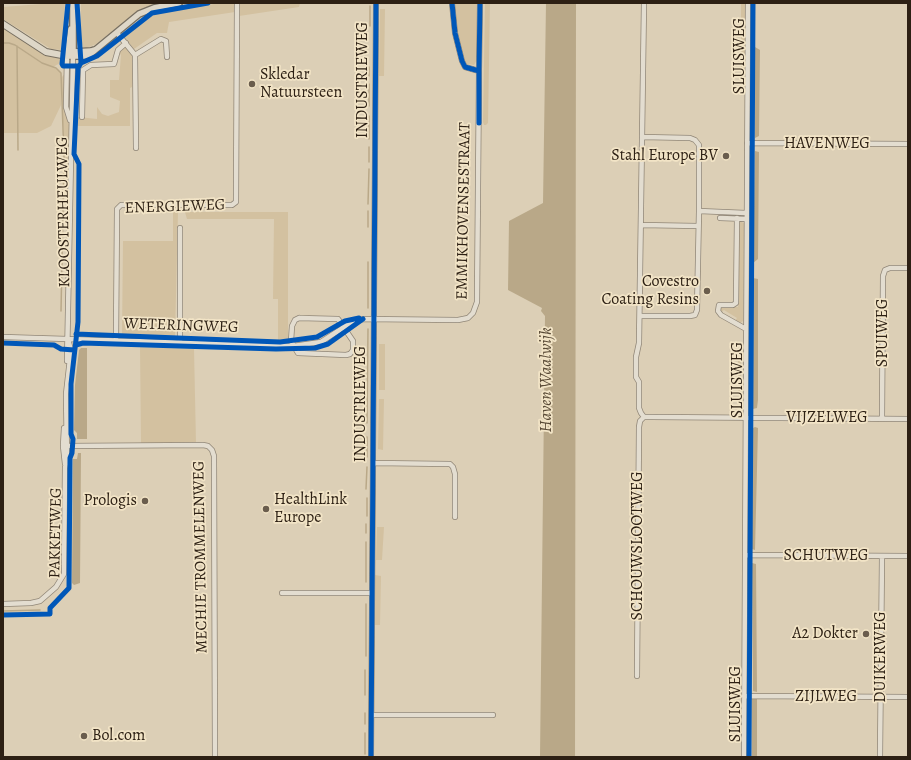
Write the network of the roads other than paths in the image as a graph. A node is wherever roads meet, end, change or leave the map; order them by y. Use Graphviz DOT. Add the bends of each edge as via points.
graph roads {
  1 [pos="73,3"];
  2 [pos="179,3"];
  3 [pos="237,3"];
  4 [pos="376,3"];
  5 [pos="452,3"];
  6 [pos="480,3"];
  7 [pos="644,3"];
  8 [pos="748,3"];
  9 [pos="3,24"];
  10 [pos="117,33"];
  11 [pos="126,43"];
  12 [pos="71,55"];
  13 [pos="135,55"];
  14 [pos="167,57"];
  15 [pos="479,71"];
  16 [pos="82,117"];
  17 [pos="642,137"];
  18 [pos="747,143"];
  19 [pos="908,144"];
  20 [pos="136,148"];
  21 [pos="699,211"];
  22 [pos="746,213"];
  23 [pos="720,218"];
  24 [pos="737,218"];
  25 [pos="746,219"];
  26 [pos="641,225"];
  27 [pos="698,226"];
  28 [pos="180,228"];
  29 [pos="908,268"];
  30 [pos="640,316"];
  31 [pos="374,318"];
  32 [pos="344,327"];
  33 [pos="746,329"];
  34 [pos="3,337"];
  35 [pos="68,339"];
  36 [pos="116,340"];
  37 [pos="180,343"];
  38 [pos="293,346"];
  39 [pos="644,417"];
  40 [pos="745,418"];
  41 [pos="882,419"];
  42 [pos="908,419"];
  43 [pos="65,446"];
  44 [pos="374,464"];
  45 [pos="455,517"];
  46 [pos="745,556"];
  47 [pos="882,556"];
  48 [pos="908,556"];
  49 [pos="282,593"];
  50 [pos="372,593"];
  51 [pos="3,604"];
  52 [pos="637,676"];
  53 [pos="744,696"];
  54 [pos="881,697"];
  55 [pos="908,697"];
  56 [pos="372,715"];
  57 [pos="493,715"];
  58 [pos="216,757"];
  59 [pos="372,757"];
  60 [pos="744,757"];
  61 [pos="880,757"];
  1 -- 12 [label="main road" via="69,36"];
  2 -- 10 [label="main road" via="143,12"];
  3 -- 36 [label="street, ENERGIEWEG" via="236,202 232,205 121,205 117,209"];
  4 -- 31 [label="street, INDUSTRIEWEG"];
  5 -- 15 [label="street" via="455,33 462,61 465,67"];
  6 -- 15 [label="street, EMMIKHOVENSESTRAAT"];
  7 -- 17 [label="street"];
  8 -- 18 [label="street, SLUISWEG"];
  9 -- 12 [label="highway" via="46,52"];
  10 -- 11 [label="street"];
  10 -- 12 [label="main road" via="88,56"];
  11 -- 13 [label="street"];
  11 -- 16 [label="street" via="118,50 114,64 91,65 83,70"];
  12 -- 35 [label="street, KLOOSTERHEULWEG" via="66,107 70,121"];
  13 -- 14 [label="street" via="161,39 166,41"];
  13 -- 20 [label="street"];
  15 -- 31 [label="street, EMMIKHOVENSESTRAAT" via="477,302 473,313 468,318 458,320"];
  17 -- 21 [label="street" via="690,138 699,145"];
  17 -- 26 [label="street"];
  18 -- 19 [label="street, HAVENWEG"];
  18 -- 22 [label="street, SLUISWEG"];
  21 -- 22 [label="street"];
  21 -- 27 [label="street"];
  22 -- 25 [label="street, SLUISWEG"];
  23 -- 24 [label="street"];
  24 -- 25 [label="street"];
  24 -- 33 [label="street, SLUISWEG" via="736,303 719,305 718,311"];
  25 -- 33 [label="street, SLUISWEG"];
  26 -- 27 [label="street"];
  26 -- 30 [label="street"];
  27 -- 30 [label="street" via="695,315"];
  28 -- 37 [label="street, ENERGIEWEG"];
  29 -- 41 [label="street, SPUIWEG" via="890,268 885,270 883,276"];
  30 -- 39 [label="street" via="636,377 639,382 639,408"];
  31 -- 32 [label="street, INDUSTRIEWEG" via="352,322"];
  31 -- 44 [label="street, INDUSTRIEWEG"];
  32 -- 38 [label="street, INDUSTRIEWEG" via="321,342"];
  32 -- 38 [label="street, INDUSTRIEWEG" via="338,319 299,318 292,326"];
  32 -- 38 [label="street, INDUSTRIEWEG" via="353,341 353,350 350,354 300,354"];
  33 -- 40 [label="street, SLUISWEG"];
  34 -- 35 [label="street, WETERINGWEG"];
  35 -- 36 [label="street, WETERINGWEG"];
  35 -- 43 [label="street"];
  36 -- 37 [label="street, WETERINGWEG"];
  37 -- 38 [label="street, WETERINGWEG"];
  39 -- 40 [label="street"];
  39 -- 52 [label="street, SCHOUWSLOOTWEG" via="639,427"];
  40 -- 41 [label="street, VIJZELWEG"];
  40 -- 46 [label="street, SLUISWEG"];
  41 -- 42 [label="street, VIJZELWEG"];
  43 -- 51 [label="street, PAKKETWEG" via="64,574 40,601"];
  43 -- 58 [label="street, MECHIE TROMMELENWEG" via="203,445 212,450"];
  44 -- 45 [label="street, INDUSTRIEWEG" via="450,464 455,474"];
  44 -- 50 [label="street, INDUSTRIEWEG"];
  46 -- 47 [label="street, SCHUTWEG"];
  46 -- 53 [label="street, SLUISWEG"];
  47 -- 48 [label="street, SCHUTWEG"];
  47 -- 54 [label="street, DUIKERWEG"];
  49 -- 50 [label="street"];
  50 -- 56 [label="street, INDUSTRIEWEG"];
  53 -- 54 [label="street, ZIJLWEG"];
  53 -- 60 [label="street, SLUISWEG"];
  54 -- 55 [label="street, ZIJLWEG"];
  54 -- 61 [label="street, DUIKERWEG"];
  56 -- 57 [label="street"];
  56 -- 59 [label="street, INDUSTRIEWEG"];
}
